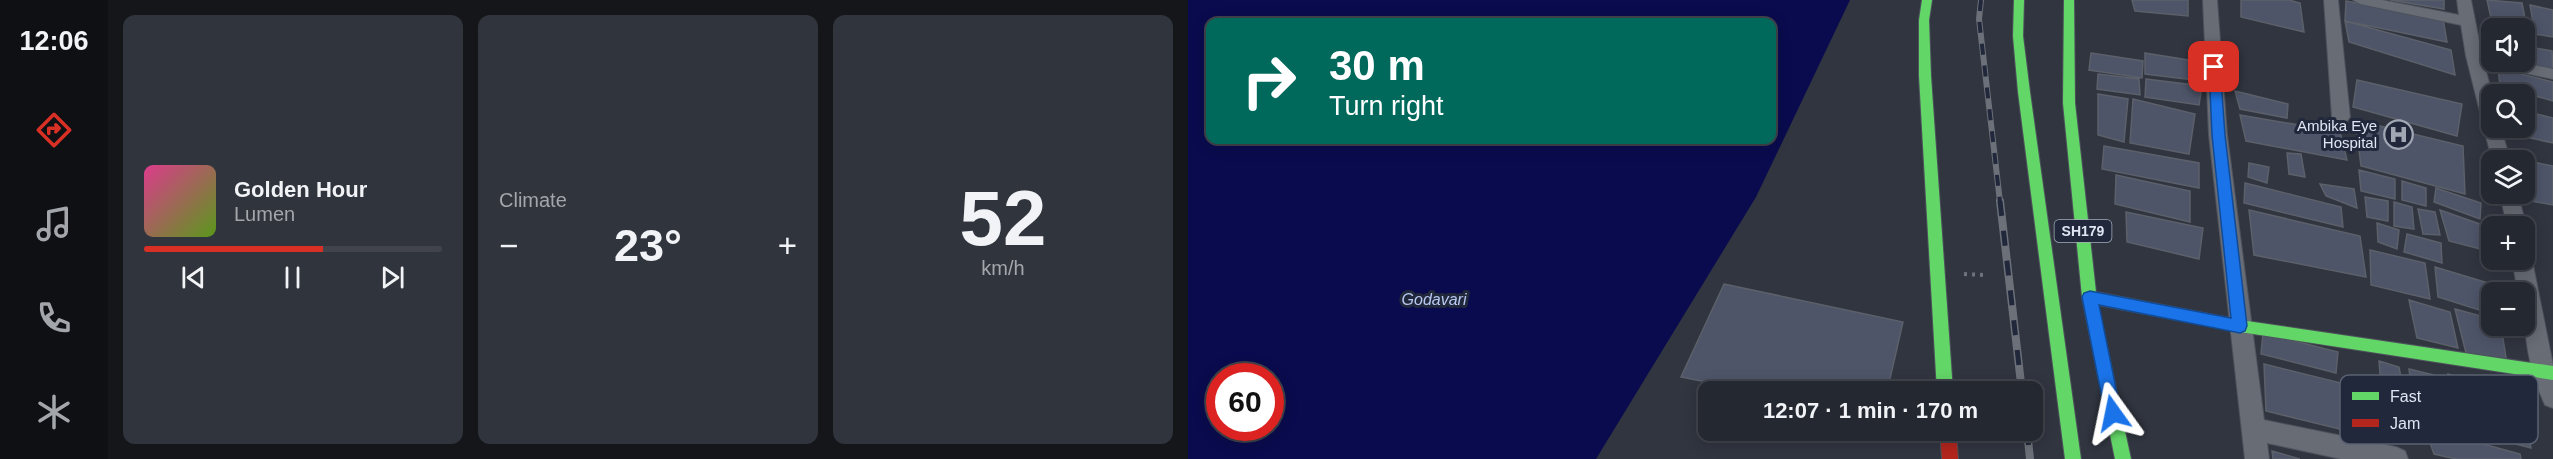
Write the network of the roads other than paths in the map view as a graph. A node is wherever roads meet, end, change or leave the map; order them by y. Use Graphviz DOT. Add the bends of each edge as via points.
graph roads {
  1 [pos="1927,0"];
  2 [pos="2019,0"];
  3 [pos="2069,0"];
  4 [pos="2210,0"];
  5 [pos="2331,0"];
  6 [pos="2360,0"];
  7 [pos="2464,0"];
  8 [pos="2469,22"];
  9 [pos="2474,56"];
  10 [pos="2481,58"];
  11 [pos="2535,70"];
  12 [pos="2553,74"];
  13 [pos="2481,84"];
  14 [pos="2340,117"];
  15 [pos="2524,270"];
  16 [pos="2090,297"];
  17 [pos="2240,326"];
  18 [pos="2548,372"];
  19 [pos="1944,381"];
  20 [pos="2553,397"];
  21 [pos="2254,429"];
  22 [pos="1949,441"];
  23 [pos="1950,459"];
  24 [pos="2073,459"];
  25 [pos="2123,459"];
  26 [pos="2257,459"];
  27 [pos="2396,459"];
  1 -- 19 [label="main road" via="1925,76"];
  2 -- 24 [label="main road" via="2024,92"];
  3 -- 16 [label="main road, SH179" via="2069,103"];
  4 -- 17 [label="street" via="2218,135"];
  5 -- 14 [label="street"];
  6 -- 8 [label="street"];
  7 -- 8 [label="street"];
  8 -- 9 [label="street"];
  9 -- 10 [label="street"];
  9 -- 13 [label="street"];
  11 -- 12 [label="street"];
  15 -- 18 [label="street"];
  16 -- 17 [label="main road"];
  16 -- 25 [label="main road, SH179"];
  17 -- 18 [label="main road"];
  17 -- 21 [label="street"];
  18 -- 20 [label="street"];
  21 -- 26 [label="street"];
  21 -- 27 [label="street"];
  22 -- 23 [label="main road"];
}
